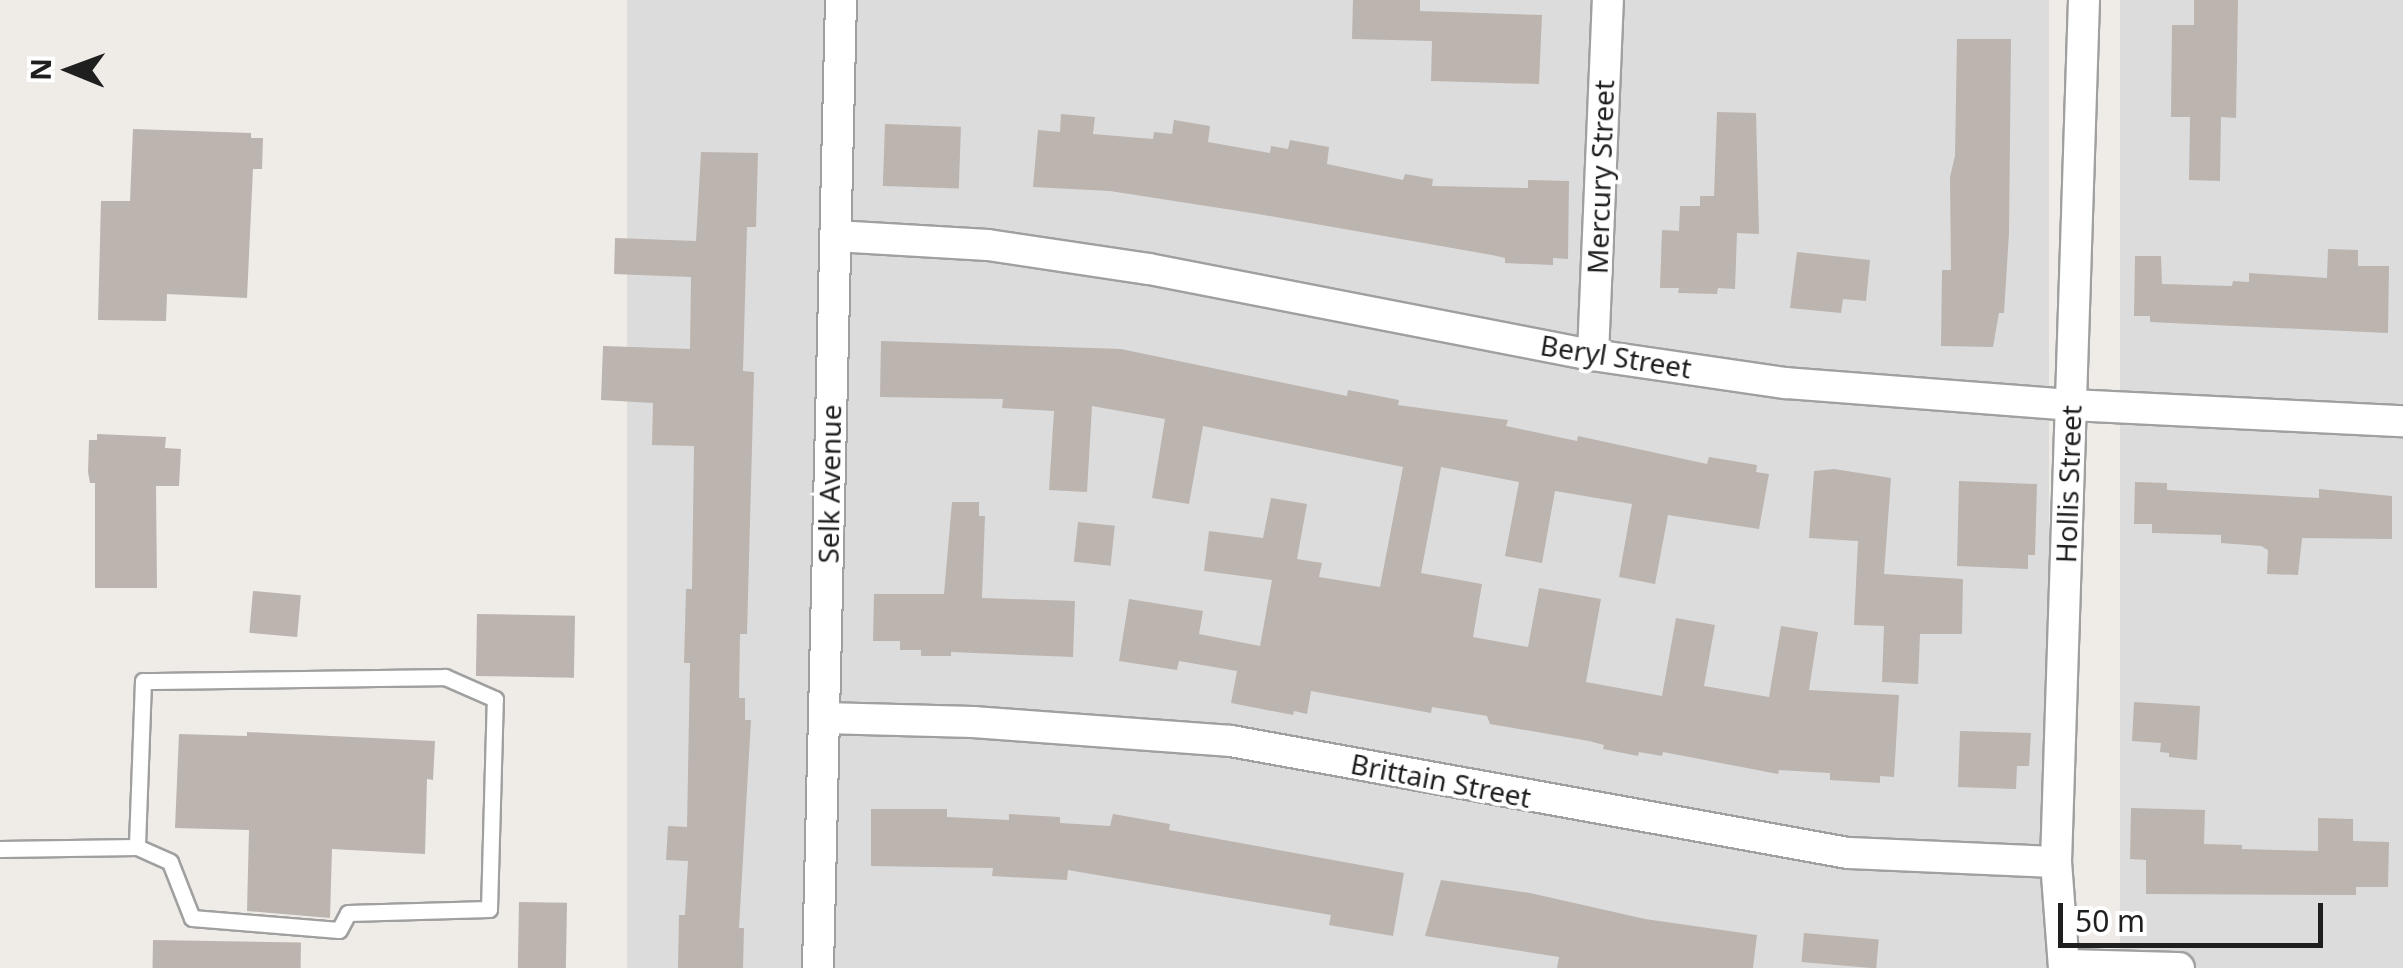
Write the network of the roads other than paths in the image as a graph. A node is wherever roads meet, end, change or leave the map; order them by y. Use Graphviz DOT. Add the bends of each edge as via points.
graph roads {
  1 [pos="841,0"];
  2 [pos="1608,0"];
  3 [pos="2084,0"];
  4 [pos="835,236"];
  5 [pos="1593,354"];
  6 [pos="2071,405"];
  7 [pos="2403,421"];
  8 [pos="824,718"];
  9 [pos="137,847"];
  10 [pos="0,848"];
  11 [pos="2056,862"];
  12 [pos="2064,966"];
  13 [pos="818,968"];
  14 [pos="2178,968"];
  1 -- 4 [label="street, Selk Avenue"];
  2 -- 5 [label="street, Mercury Street"];
  3 -- 6 [label="street, Hollis Street"];
  4 -- 5 [label="street, Beryl Street" via="988,244 1149,268"];
  4 -- 8 [label="street, Selk Avenue"];
  5 -- 6 [label="street, Beryl Street" via="1786,383"];
  6 -- 7 [label="street, Beryl Street"];
  6 -- 11 [label="street, Hollis Street"];
  8 -- 11 [label="street, Brittain Street" via="1231,740 1848,853"];
  8 -- 13 [label="street, Selk Avenue"];
  9 -- 9 [label="lane" via="142,682 445,677 495,698 489,909 348,913 339,930 192,918 170,862"];
  9 -- 10 [label="lane"];
  11 -- 12 [label="street, Hollis Street"];
  12 -- 14 [label="street"];
}
